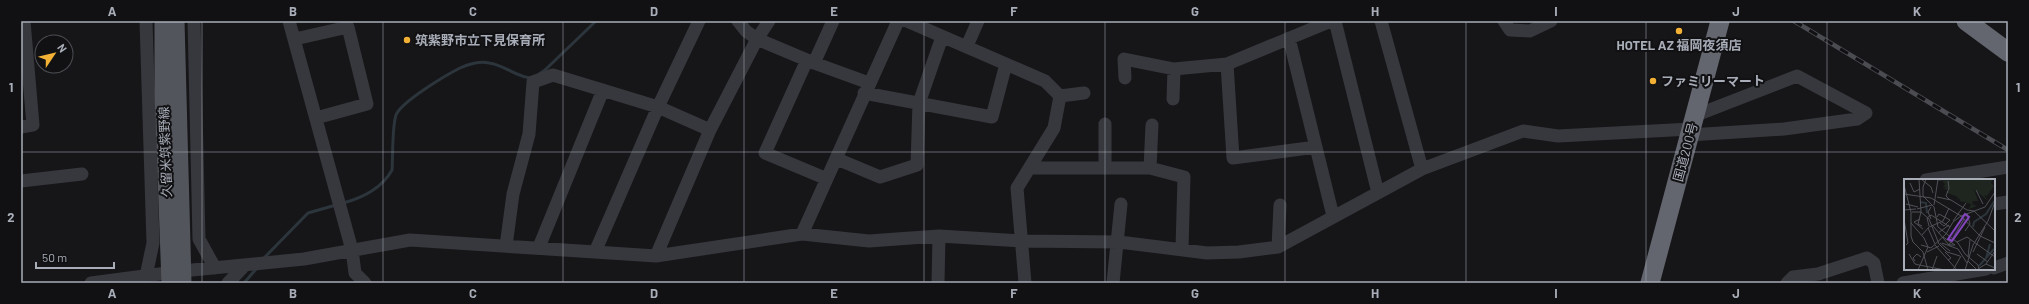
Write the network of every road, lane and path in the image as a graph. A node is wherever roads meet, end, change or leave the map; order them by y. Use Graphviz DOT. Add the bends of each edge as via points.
graph roads {
  1 [pos="24,21"];
  2 [pos="146,21"];
  3 [pos="163,21"];
  4 [pos="176,21"];
  5 [pos="194,21"];
  6 [pos="289,21"];
  7 [pos="699,21"];
  8 [pos="738,21"];
  9 [pos="769,21"];
  10 [pos="833,21"];
  11 [pos="898,21"];
  12 [pos="907,21"];
  13 [pos="978,21"];
  14 [pos="1331,21"];
  15 [pos="1335,21"];
  16 [pos="1381,21"];
  17 [pos="1504,21"];
  18 [pos="1551,21"];
  19 [pos="1720,21"];
  20 [pos="1966,21"];
  21 [pos="942,37"];
  22 [pos="295,38"];
  23 [pos="1289,38"];
  24 [pos="757,39"];
  25 [pos="967,46"];
  26 [pos="2008,52"];
  27 [pos="810,62"];
  28 [pos="1006,64"];
  29 [pos="1227,64"];
  30 [pos="1174,69"];
  31 [pos="25,75"];
  32 [pos="1125,78"];
  33 [pos="867,88"];
  34 [pos="603,90"];
  35 [pos="1084,93"];
  36 [pos="1060,96"];
  37 [pos="1173,99"];
  38 [pos="919,102"];
  39 [pos="658,107"];
  40 [pos="316,118"];
  41 [pos="1105,124"];
  42 [pos="1152,126"];
  43 [pos="21,127"];
  44 [pos="1691,127"];
  45 [pos="710,130"];
  46 [pos="1316,147"];
  47 [pos="837,159"];
  48 [pos="2008,167"];
  49 [pos="1030,168"];
  50 [pos="1106,168"];
  51 [pos="1150,168"];
  52 [pos="1422,169"];
  53 [pos="82,174"];
  54 [pos="827,179"];
  55 [pos="1932,179"];
  56 [pos="21,181"];
  57 [pos="1378,193"];
  58 [pos="2008,202"];
  59 [pos="1121,204"];
  60 [pos="1995,204"];
  61 [pos="1280,205"];
  62 [pos="1334,216"];
  63 [pos="802,234"];
  64 [pos="939,236"];
  65 [pos="1023,241"];
  66 [pos="1119,242"];
  67 [pos="506,246"];
  68 [pos="539,247"];
  69 [pos="1278,247"];
  70 [pos="1182,249"];
  71 [pos="352,250"];
  72 [pos="595,252"];
  73 [pos="656,256"];
  74 [pos="2008,263"];
  75 [pos="244,265"];
  76 [pos="215,268"];
  77 [pos="1995,268"];
  78 [pos="1980,270"];
  79 [pos="176,277"];
  80 [pos="147,279"];
  81 [pos="91,283"];
  82 [pos="228,283"];
  83 [pos="365,283"];
  84 [pos="938,283"];
  85 [pos="1026,283"];
  86 [pos="1114,283"];
  87 [pos="1650,283"];
  88 [pos="1787,283"];
  89 [pos="1878,283"];
  90 [pos="1903,283"];
  1 -- 31 [label="street"];
  2 -- 80 [label="street" via="153,243"];
  3 -- 79 [label="main road, 久留米筑紫野線" via="163,93"];
  4 -- 79 [label="main road, 久留米筑紫野線"];
  5 -- 76 [label="street" via="199,239"];
  6 -- 22 [label="street"];
  7 -- 39 [label="street"];
  8 -- 24 [label="street"];
  9 -- 24 [label="street"];
  10 -- 27 [label="street"];
  11 -- 33 [label="street"];
  12 -- 21 [label="street"];
  13 -- 25 [label="street"];
  14 -- 23 [label="street"];
  15 -- 57 [label="street"];
  16 -- 52 [label="street"];
  17 -- 18 [label="street" via="1510,30 1530,31"];
  19 -- 44 [label="highway, 国道200号"];
  20 -- 26 [label="highway"];
  21 -- 25 [label="street"];
  21 -- 38 [label="street"];
  22 -- 40 [label="street"];
  22 -- 40 [label="street" via="348,27 367,104"];
  23 -- 29 [label="street"];
  23 -- 46 [label="street"];
  24 -- 27 [label="street"];
  24 -- 45 [label="street"];
  25 -- 28 [label="street"];
  27 -- 33 [label="street"];
  27 -- 54 [label="street" via="765,153"];
  28 -- 36 [label="street" via="1045,81"];
  28 -- 38 [label="street" via="992,117"];
  29 -- 30 [label="street"];
  29 -- 46 [label="street" via="1233,158"];
  30 -- 32 [label="street" via="1124,59"];
  30 -- 37 [label="street"];
  31 -- 43 [label="street" via="33,125"];
  33 -- 38 [label="street"];
  33 -- 47 [label="street"];
  34 -- 39 [label="street"];
  34 -- 67 [label="street" via="553,75 533,82 529,134 513,194"];
  34 -- 68 [label="street"];
  35 -- 36 [label="street"];
  36 -- 49 [label="street" via="1054,128"];
  38 -- 47 [label="street" via="917,165 880,177"];
  39 -- 45 [label="street"];
  39 -- 72 [label="street"];
  40 -- 71 [label="street"];
  41 -- 50 [label="street"];
  42 -- 51 [label="street"];
  44 -- 44 [label="street" via="1797,76 1866,113 1857,119 1784,129"];
  44 -- 52 [label="street" via="1558,136 1523,131"];
  44 -- 87 [label="highway, 国道200号"];
  45 -- 73 [label="street"];
  46 -- 62 [label="street"];
  47 -- 54 [label="street"];
  48 -- 55 [label="street"];
  49 -- 50 [label="street"];
  49 -- 65 [label="street" via="1018,188"];
  50 -- 51 [label="street"];
  51 -- 70 [label="street" via="1184,177"];
  52 -- 57 [label="street"];
  53 -- 56 [label="street"];
  54 -- 63 [label="street"];
  57 -- 62 [label="street"];
  58 -- 60 [label="street"];
  59 -- 66 [label="street"];
  61 -- 69 [label="street"];
  62 -- 69 [label="street"];
  63 -- 64 [label="street" via="869,241"];
  63 -- 73 [label="street"];
  64 -- 65 [label="street"];
  64 -- 84 [label="street"];
  65 -- 66 [label="street"];
  65 -- 85 [label="street"];
  66 -- 70 [label="street"];
  66 -- 86 [label="street"];
  67 -- 68 [label="street"];
  67 -- 71 [label="street" via="410,240"];
  68 -- 72 [label="street"];
  69 -- 70 [label="street" via="1220,253"];
  71 -- 75 [label="street" via="304,259"];
  71 -- 83 [label="street" via="355,273"];
  72 -- 73 [label="street"];
  74 -- 77 [label="street"];
  75 -- 76 [label="street"];
  75 -- 82 [label="street"];
  76 -- 79 [label="street"];
  78 -- 90 [label="street"];
  79 -- 80 [label="street"];
  80 -- 81 [label="street"];
  88 -- 89 [label="street" via="1793,277 1818,274 1867,258 1874,263"];
}
